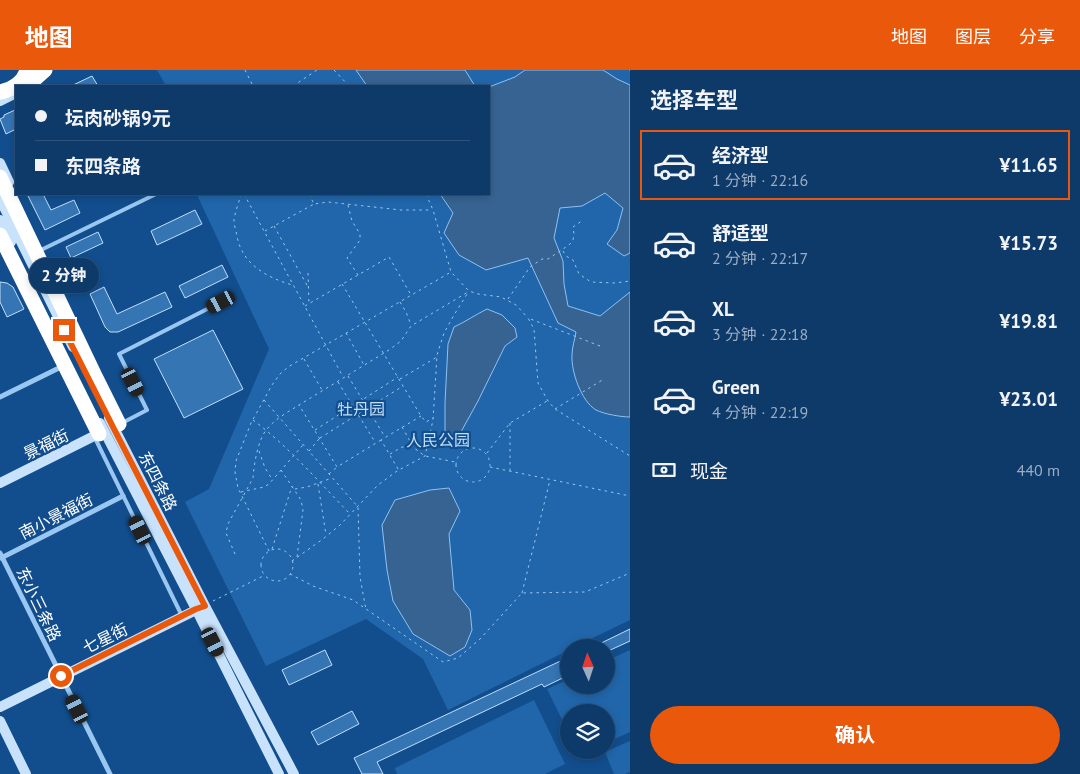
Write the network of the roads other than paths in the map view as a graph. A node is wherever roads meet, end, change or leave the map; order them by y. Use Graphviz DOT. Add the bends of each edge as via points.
graph roads {
  1 [pos="35,70"];
  2 [pos="45,70"];
  3 [pos="53,70"];
  4 [pos="27,82"];
  5 [pos="17,85"];
  6 [pos="15,87"];
  7 [pos="15,88"];
  8 [pos="15,94"];
  9 [pos="0,95"];
  10 [pos="0,101"];
  11 [pos="0,164"];
  12 [pos="0,177"];
  13 [pos="15,195"];
  14 [pos="15,195"];
  15 [pos="154,195"];
  16 [pos="0,199"];
  17 [pos="0,220"];
  18 [pos="0,235"];
  19 [pos="42,250"];
  20 [pos="0,251"];
  21 [pos="221,302"];
  22 [pos="59,368"];
  23 [pos="85,381"];
  24 [pos="0,397"];
  25 [pos="109,429"];
  26 [pos="0,483"];
  27 [pos="123,496"];
  28 [pos="1,556"];
  29 [pos="201,607"];
  30 [pos="182,616"];
  31 [pos="61,676"];
  32 [pos="0,707"];
  33 [pos="0,721"];
  34 [pos="26,774"];
  35 [pos="110,774"];
  36 [pos="279,774"];
  37 [pos="294,774"];
  1 -- 4 [label="street"];
  2 -- 4 [label="highway, bridge"];
  3 -- 4 [label="main road" via="42,78"];
  4 -- 5 [label="highway" via="26,74"];
  6 -- 9 [label="highway"];
  7 -- 9 [label="highway"];
  8 -- 10 [label="main road"];
  11 -- 14 [label="main road"];
  12 -- 23 [label="highway"];
  13 -- 19 [label="main road"];
  15 -- 19 [label="lane"];
  16 -- 23 [label="main road"];
  17 -- 23 [label="main road"];
  18 -- 23 [label="highway"];
  19 -- 25 [label="main road"];
  20 -- 22 [label="main road"];
  21 -- 25 [label="lane" via="119,354 147,410"];
  22 -- 24 [label="street"];
  22 -- 25 [label="main road"];
  23 -- 25 [label="highway"];
  23 -- 25 [label="highway"];
  25 -- 26 [label="main road, 景福街"];
  25 -- 27 [label="lane"];
  25 -- 29 [label="main road"];
  27 -- 28 [label="street, 南小景福街"];
  27 -- 30 [label="lane"];
  28 -- 31 [label="street, 东小三条路"];
  29 -- 30 [label="main road, 七星街"];
  29 -- 36 [label="main road"];
  29 -- 37 [label="main road"];
  30 -- 31 [label="main road, 七星街"];
  31 -- 32 [label="main road, 七星街"];
  31 -- 35 [label="street, 东小三条路"];
  33 -- 34 [label="main road"];
}
